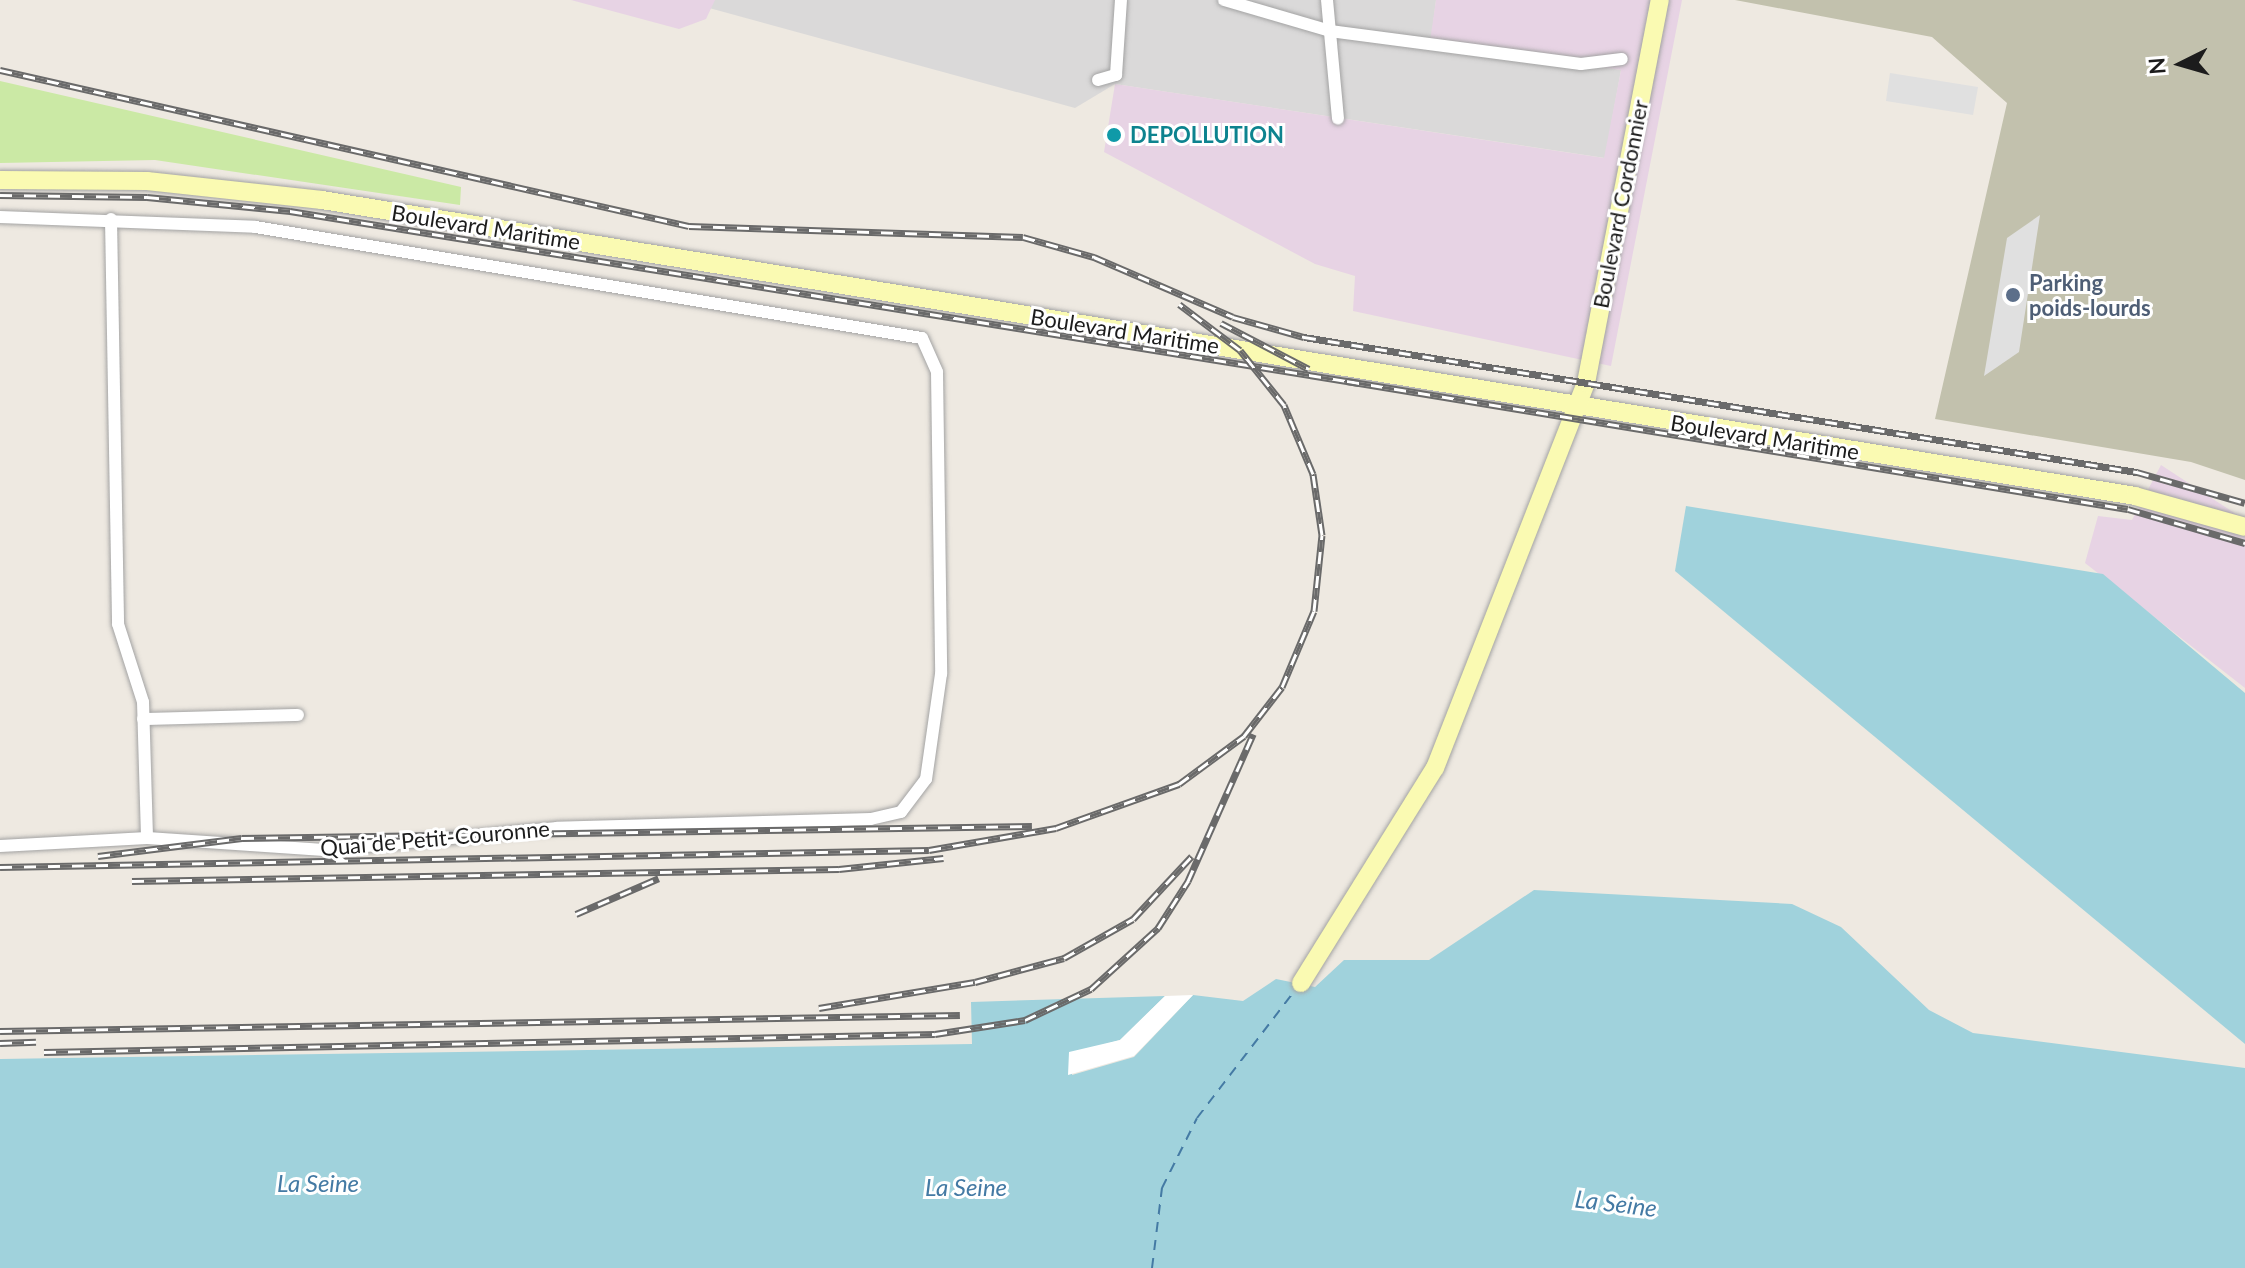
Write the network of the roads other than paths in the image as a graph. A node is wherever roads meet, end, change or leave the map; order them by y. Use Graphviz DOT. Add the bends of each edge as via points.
graph roads {
  1 [pos="1121,0"];
  2 [pos="1224,0"];
  3 [pos="1327,0"];
  4 [pos="1660,0"];
  5 [pos="1330,31"];
  6 [pos="1622,59"];
  7 [pos="1098,80"];
  8 [pos="1338,118"];
  9 [pos="0,180"];
  10 [pos="0,217"];
  11 [pos="111,219"];
  12 [pos="1577,407"];
  13 [pos="2245,527"];
  14 [pos="298,715"];
  15 [pos="143,719"];
  16 [pos="147,838"];
  17 [pos="0,846"];
  18 [pos="1301,983"];
  1 -- 7 [label="street" via="1116,75"];
  2 -- 5 [label="street"];
  3 -- 5 [label="street"];
  4 -- 12 [label="street, Boulevard Cordonnier"];
  5 -- 6 [label="street" via="1581,64"];
  5 -- 8 [label="street"];
  9 -- 12 [label="street, Boulevard Maritime" via="275,193"];
  10 -- 11 [label="street"];
  11 -- 15 [label="street" via="118,624"];
  11 -- 16 [label="street, Quai de Petit-Couronne" via="334,238 922,338 937,372 941,674 926,779 901,812 871,819 557,828 324,850"];
  12 -- 13 [label="street, Boulevard Maritime" via="2135,496"];
  12 -- 18 [label="street, Boulevard Cordonnier" via="1435,768"];
  14 -- 15 [label="street"];
  15 -- 16 [label="street"];
  16 -- 17 [label="street, Quai de Petit-Couronne"];
}
